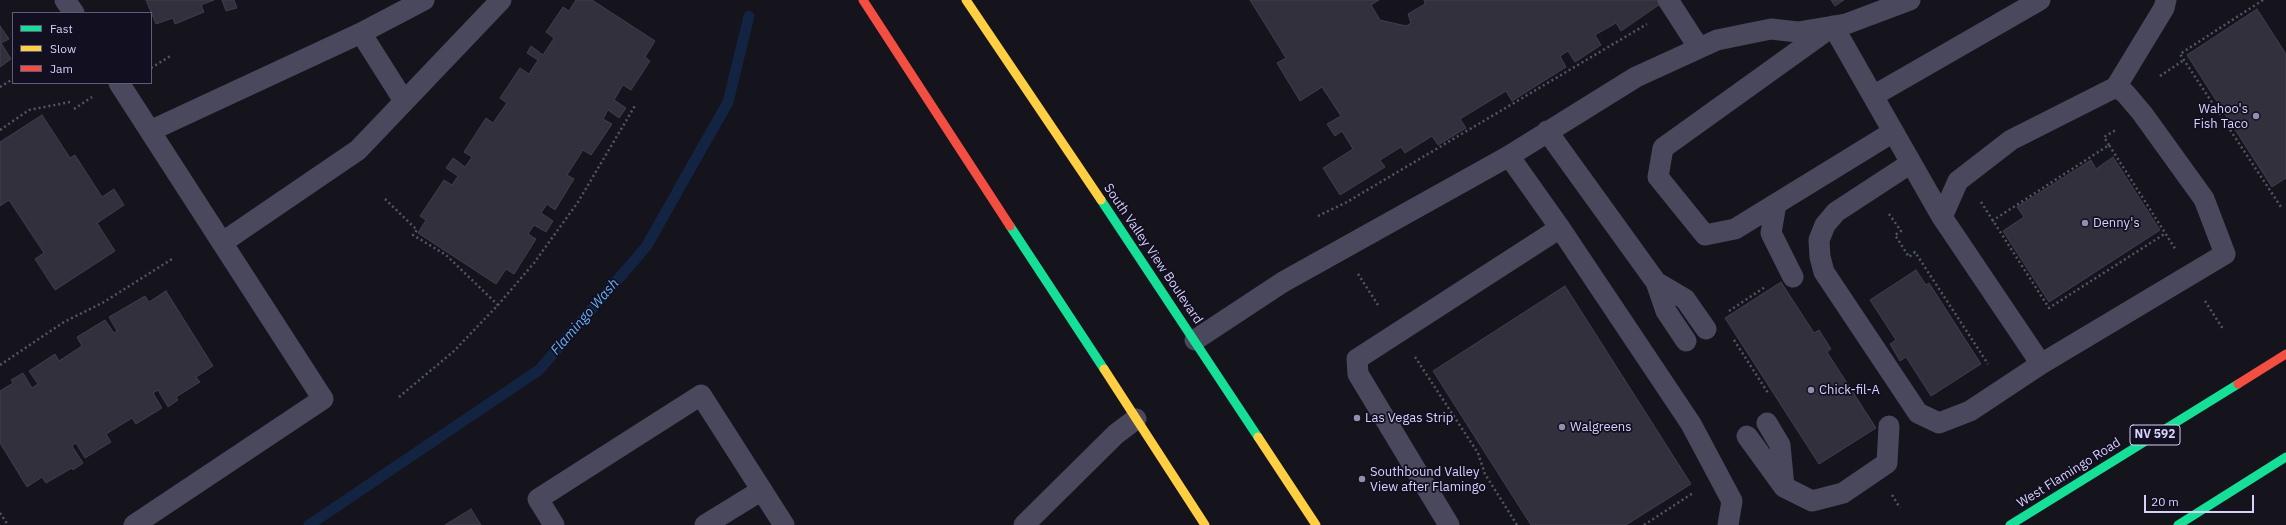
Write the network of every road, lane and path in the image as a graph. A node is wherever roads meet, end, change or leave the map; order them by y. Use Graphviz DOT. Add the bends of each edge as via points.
graph roads {
  1 [pos="66,0"];
  2 [pos="424,0"];
  3 [pos="501,0"];
  4 [pos="863,0"];
  5 [pos="966,0"];
  6 [pos="1910,0"];
  7 [pos="2040,0"];
  8 [pos="2166,0"];
  9 [pos="2263,0"];
  10 [pos="1670,4"];
  11 [pos="73,12"];
  12 [pos="1833,26"];
  13 [pos="361,34"];
  14 [pos="1699,48"];
  15 [pos="172,55"];
  16 [pos="2184,60"];
  17 [pos="152,67"];
  18 [pos="2158,77"];
  19 [pos="12,80"];
  20 [pos="120,84"];
  21 [pos="2116,87"];
  22 [pos="0,88"];
  23 [pos="1873,96"];
  24 [pos="404,101"];
  25 [pos="70,102"];
  26 [pos="636,104"];
  27 [pos="0,130"];
  28 [pos="150,131"];
  29 [pos="1546,131"];
  30 [pos="1893,132"];
  31 [pos="1509,156"];
  32 [pos="1910,163"];
  33 [pos="1977,196"];
  34 [pos="385,199"];
  35 [pos="1776,204"];
  36 [pos="2281,207"];
  37 [pos="1888,211"];
  38 [pos="1318,216"];
  39 [pos="1942,217"];
  40 [pos="1992,221"];
  41 [pos="1560,228"];
  42 [pos="2166,233"];
  43 [pos="223,242"];
  44 [pos="2178,253"];
  45 [pos="172,259"];
  46 [pos="1358,274"];
  47 [pos="1793,277"];
  48 [pos="1656,282"];
  49 [pos="1768,285"];
  50 [pos="2203,297"];
  51 [pos="1378,305"];
  52 [pos="498,306"];
  53 [pos="1725,313"];
  54 [pos="1706,329"];
  55 [pos="2224,329"];
  56 [pos="1732,337"];
  57 [pos="1195,340"];
  58 [pos="1686,341"];
  59 [pos="2286,354"];
  60 [pos="1415,357"];
  61 [pos="2041,364"];
  62 [pos="0,365"];
  63 [pos="1982,370"];
  64 [pos="1770,396"];
  65 [pos="399,397"];
  66 [pos="1136,419"];
  67 [pos="1767,423"];
  68 [pos="1890,426"];
  69 [pos="1747,436"];
  70 [pos="2286,457"];
  71 [pos="1719,477"];
  72 [pos="1784,487"];
  73 [pos="762,490"];
  74 [pos="0,513"];
  75 [pos="8,525"];
  76 [pos="134,525"];
  77 [pos="554,525"];
  78 [pos="705,525"];
  79 [pos="784,525"];
  80 [pos="1024,525"];
  81 [pos="1205,525"];
  82 [pos="1316,525"];
  83 [pos="1449,525"];
  84 [pos="1517,525"];
  85 [pos="1644,525"];
  86 [pos="1728,525"];
  87 [pos="2010,525"];
  88 [pos="2178,525"];
  1 -- 11 [label="lane"];
  2 -- 13 [label="lane"];
  3 -- 24 [label="lane"];
  4 -- 66 [label="main road"];
  5 -- 57 [label="main road, South Valley View Boulevard"];
  6 -- 12 [label="lane" via="1846,24"];
  7 -- 23 [label="lane"];
  8 -- 21 [label="lane" via="2164,8"];
  9 -- 16 [label="path" via="2180,54"];
  10 -- 14 [label="lane"];
  10 -- 38 [label="path" via="1347,202"];
  12 -- 14 [label="lane" via="1798,32 1771,29 1717,40"];
  12 -- 23 [label="lane"];
  12 -- 35 [label="lane" via="1663,148 1658,177 1704,235 1735,229"];
  13 -- 24 [label="lane"];
  13 -- 28 [label="lane"];
  14 -- 29 [label="lane" via="1636,77"];
  15 -- 17 [label="path"];
  16 -- 18 [label="path"];
  16 -- 36 [label="path"];
  19 -- 22 [label="path"];
  20 -- 28 [label="lane"];
  21 -- 39 [label="lane" via="2011,140 1958,181"];
  21 -- 61 [label="lane" via="2142,112 2204,199 2225,254"];
  23 -- 30 [label="lane"];
  24 -- 43 [label="lane" via="358,150"];
  25 -- 27 [label="path" via="29,110"];
  26 -- 52 [label="path" via="578,202 534,263"];
  28 -- 43 [label="lane"];
  29 -- 31 [label="lane"];
  29 -- 48 [label="lane"];
  30 -- 32 [label="lane"];
  30 -- 35 [label="lane"];
  31 -- 41 [label="lane"];
  31 -- 57 [label="lane" via="1283,282"];
  32 -- 39 [label="lane"];
  32 -- 61 [label="lane" via="1836,212 1825,225 1819,240 1824,272 1918,413 1939,423 1970,411"];
  33 -- 40 [label="path"];
  34 -- 52 [label="path" via="417,230 413,235 446,255"];
  35 -- 47 [label="lane" via="1771,233"];
  37 -- 63 [label="path" via="1901,231 1895,235 1909,256 1915,252 1989,366"];
  39 -- 61 [label="lane"];
  40 -- 42 [label="path" via="2049,308"];
  40 -- 42 [label="path" via="2109,145"];
  41 -- 71 [label="lane" via="1691,424"];
  41 -- 83 [label="lane" via="1357,359 1358,374"];
  42 -- 44 [label="path"];
  43 -- 76 [label="lane" via="323,399"];
  45 -- 62 [label="path" via="104,302 64,322"];
  46 -- 51 [label="path"];
  48 -- 54 [label="lane" via="1685,299"];
  48 -- 58 [label="lane" via="1666,311"];
  49 -- 53 [label="path"];
  50 -- 55 [label="path"];
  52 -- 65 [label="path" via="454,351"];
  56 -- 64 [label="path"];
  57 -- 82 [label="main road, South Valley View Boulevard"];
  59 -- 87 [label="main road, West Flamingo Road / NV 592"];
  60 -- 84 [label="path" via="1478,453 1485,474"];
  66 -- 80 [label="lane" via="1116,434"];
  66 -- 81 [label="main road"];
  67 -- 72 [label="lane" via="1780,445"];
  68 -- 72 [label="lane" via="1886,463 1843,493 1812,501"];
  69 -- 72 [label="lane"];
  70 -- 88 [label="main road"];
  71 -- 85 [label="path"];
  71 -- 86 [label="lane" via="1732,501"];
  73 -- 77 [label="lane" via="701,395 538,499"];
  73 -- 78 [label="lane"];
  73 -- 79 [label="lane"];
  74 -- 75 [label="path"];
}
